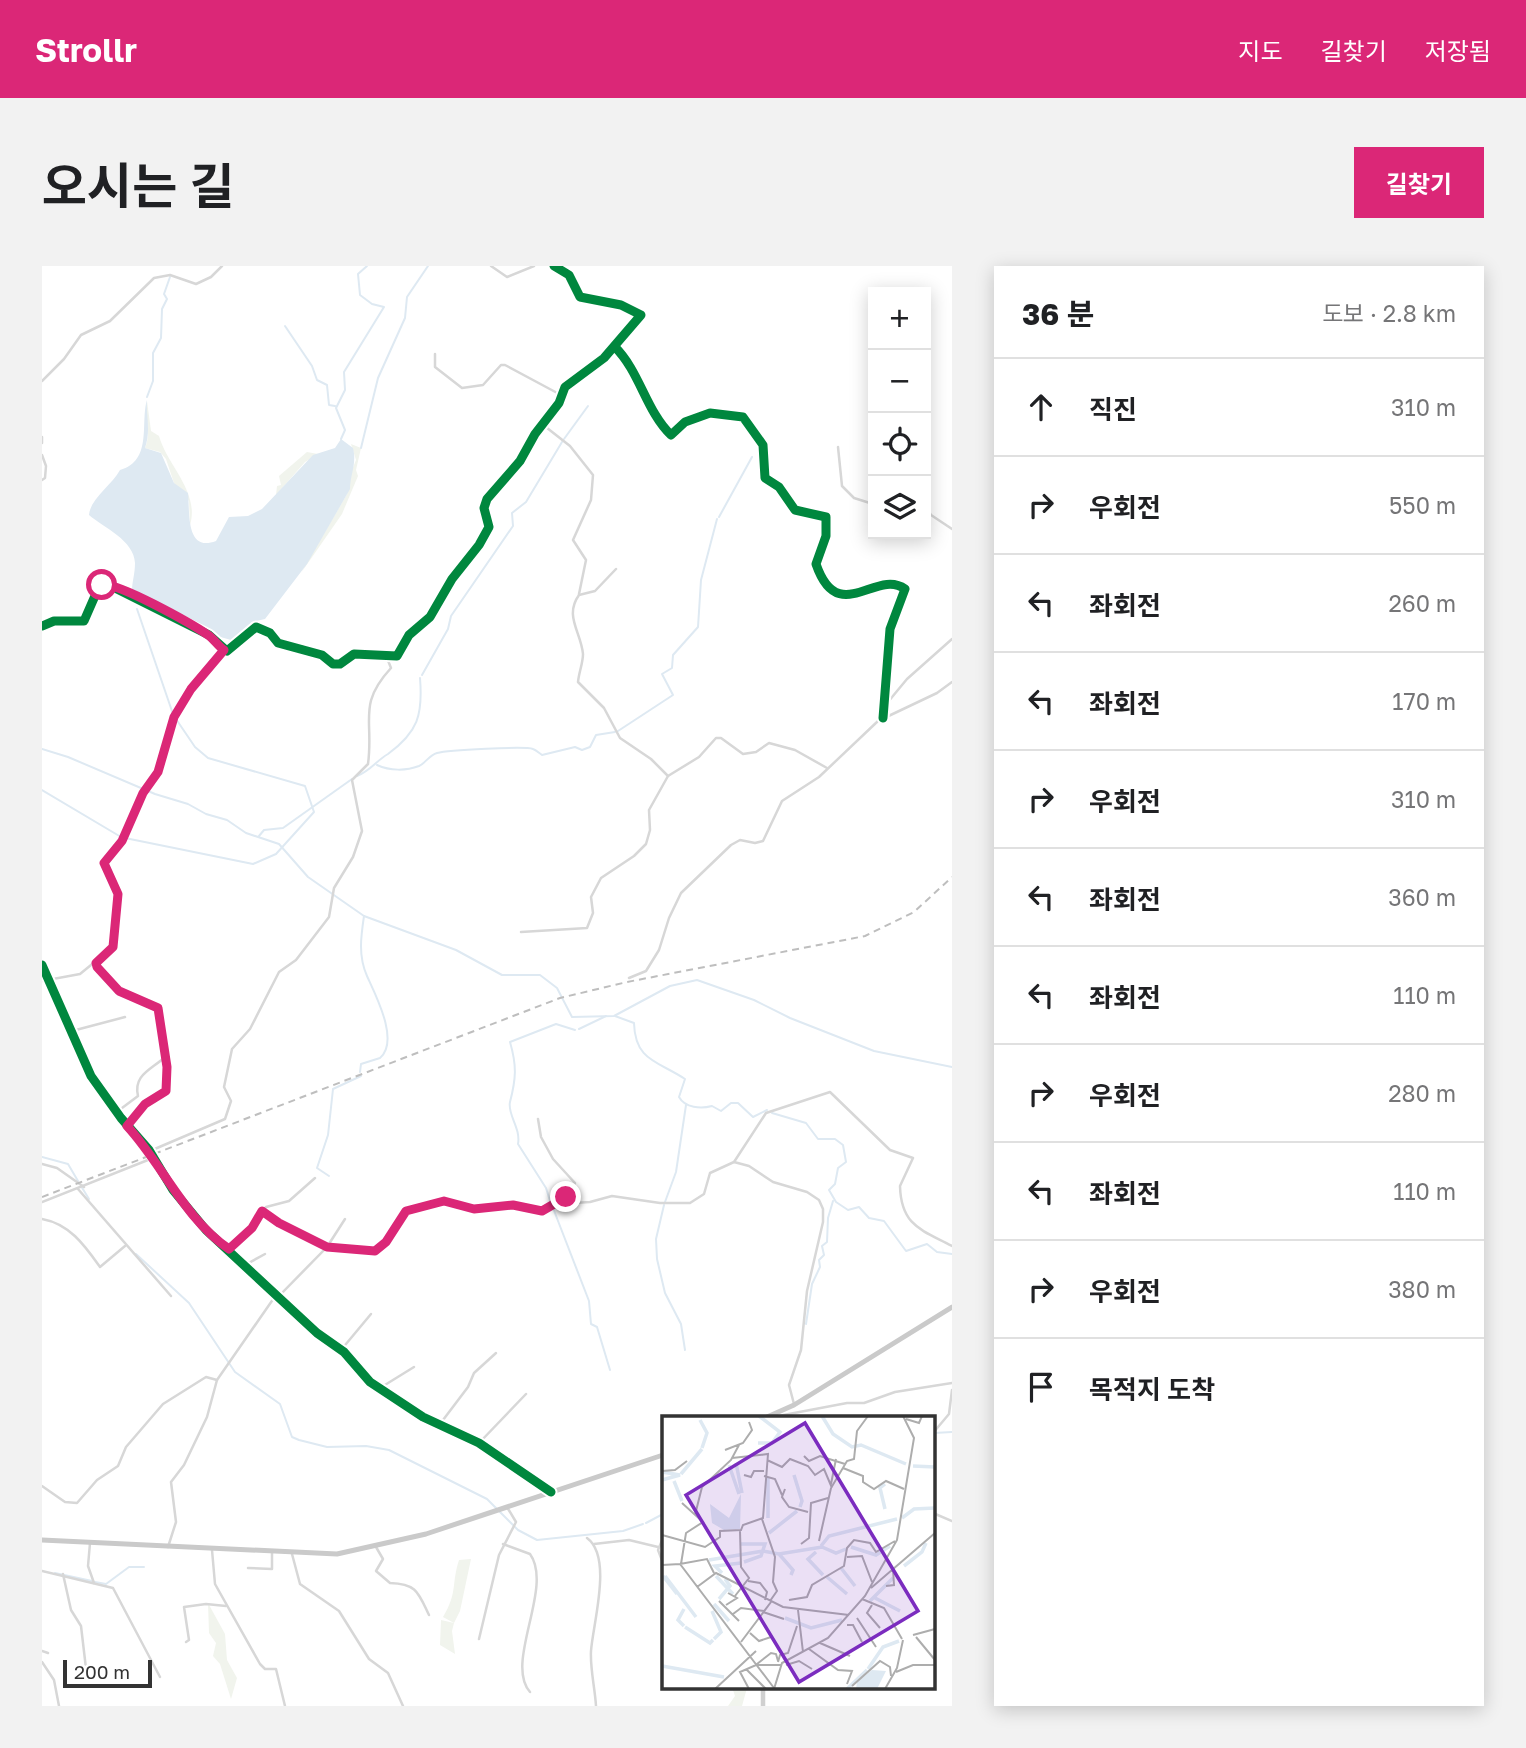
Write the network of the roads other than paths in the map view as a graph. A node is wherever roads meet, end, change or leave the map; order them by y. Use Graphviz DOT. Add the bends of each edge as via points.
graph roads {
  1 [pos="222,266"];
  2 [pos="491,266"];
  3 [pos="534,266"];
  4 [pos="554,266"];
  5 [pos="615,347"];
  6 [pos="435,354"];
  7 [pos="42,381"];
  8 [pos="562,396"];
  9 [pos="542,424"];
  10 [pos="42,437"];
  11 [pos="42,443"];
  12 [pos="838,447"];
  13 [pos="42,455"];
  14 [pos="42,480"];
  15 [pos="868,502"];
  16 [pos="931,515"];
  17 [pos="952,529"];
  18 [pos="616,569"];
  19 [pos="579,595"];
  20 [pos="42,626"];
  21 [pos="952,639"];
  22 [pos="224,650"];
  23 [pos="387,658"];
  24 [pos="952,682"];
  25 [pos="883,708"];
  26 [pos="883,718"];
  27 [pos="827,768"];
  28 [pos="668,776"];
  29 [pos="522,932"];
  30 [pos="96,963"];
  31 [pos="42,965"];
  32 [pos="629,978"];
  33 [pos="48,979"];
  34 [pos="42,981"];
  35 [pos="125,1017"];
  36 [pos="72,1031"];
  37 [pos="165,1057"];
  38 [pos="116,1111"];
  39 [pos="538,1119"];
  40 [pos="127,1126"];
  41 [pos="149,1150"];
  42 [pos="153,1158"];
  43 [pos="734,1162"];
  44 [pos="42,1164"];
  45 [pos="315,1178"];
  46 [pos="84,1186"];
  47 [pos="78,1189"];
  48 [pos="42,1202"];
  49 [pos="557,1204"];
  50 [pos="262,1211"];
  51 [pos="42,1219"];
  52 [pos="345,1219"];
  53 [pos="952,1245"];
  54 [pos="125,1246"];
  55 [pos="327,1247"];
  56 [pos="229,1249"];
  57 [pos="265,1254"];
  58 [pos="245,1265"];
  59 [pos="171,1296"];
  60 [pos="277,1296"];
  61 [pos="952,1307"];
  62 [pos="371,1314"];
  63 [pos="341,1350"];
  64 [pos="496,1353"];
  65 [pos="414,1367"];
  66 [pos="217,1380"];
  67 [pos="952,1383"];
  68 [pos="380,1388"];
  69 [pos="952,1391"];
  70 [pos="526,1394"];
  71 [pos="794,1405"];
  72 [pos="770,1416"];
  73 [pos="786,1416"];
  74 [pos="440,1424"];
  75 [pos="934,1432"];
  76 [pos="479,1443"];
  77 [pos="662,1455"];
  78 [pos="42,1486"];
  79 [pos="551,1492"];
  80 [pos="505,1507"];
  81 [pos="934,1513"];
  82 [pos="952,1521"];
  83 [pos="587,1538"];
  84 [pos="42,1540"];
  85 [pos="662,1540"];
  86 [pos="90,1543"];
  87 [pos="502,1544"];
  88 [pos="594,1544"];
  89 [pos="168,1547"];
  90 [pos="376,1547"];
  91 [pos="659,1547"];
  92 [pos="212,1549"];
  93 [pos="272,1553"];
  94 [pos="292,1554"];
  95 [pos="662,1559"];
  96 [pos="248,1568"];
  97 [pos="42,1571"];
  98 [pos="63,1574"];
  99 [pos="94,1583"];
  100 [pos="226,1606"];
  101 [pos="429,1615"];
  102 [pos="479,1639"];
  103 [pos="186,1642"];
  104 [pos="42,1651"];
  105 [pos="48,1653"];
  106 [pos="42,1662"];
  107 [pos="160,1677"];
  108 [pos="88,1678"];
  109 [pos="763,1688"];
  110 [pos="530,1692"];
  111 [pos="60,1706"];
  112 [pos="285,1706"];
  113 [pos="403,1706"];
  114 [pos="596,1706"];
  115 [pos="763,1706"];
  1 -- 7 [label="street" via="196,284 170,275 154,278 110,321 81,335"];
  2 -- 3 [label="street" via="507,277"];
  4 -- 5 [label="street" via="569,275 580,297 621,305 641,315"];
  5 -- 8 [label="street" via="568,384"];
  5 -- 25 [label="street" via="671,435 685,422 710,412 743,416 764,444 766,480 799,512 826,517 826,536 816,564 833,593 893,585 905,589 890,629"];
  6 -- 8 [label="street" via="435,367 462,387 483,385 505,365"];
  8 -- 9 [label="street"];
  9 -- 19 [label="street" via="570,446 593,475 591,500 573,540 586,560"];
  9 -- 23 [label="street" via="520,461 486,499 489,527 479,545 425,625 409,635 397,656"];
  10 -- 11 [label="street"];
  12 -- 15 [label="street" via="842,486 854,498"];
  13 -- 14 [label="street" via="46,466"];
  16 -- 17 [label="street"];
  18 -- 19 [label="street" via="595,591"];
  19 -- 28 [label="street" via="572,617 583,656 580,685 604,708 620,738"];
  20 -- 22 [label="street" via="54,621 84,621 98,589 107,584 209,635"];
  21 -- 25 [label="street" via="907,679"];
  22 -- 23 [label="street" via="230,650 256,627 278,643 334,663 354,654"];
  22 -- 30 [label="street" via="174,717 158,772 143,793 122,841 104,860 119,898 113,947"];
  23 -- 41 [label="street" via="391,668 376,684 368,705 369,764 352,780 362,831 334,888 329,917 292,964 279,972 250,1029 232,1049 225,1087 231,1101 225,1119"];
  24 -- 26 [label="street"];
  25 -- 26 [label="street"];
  26 -- 27 [label="street"];
  27 -- 28 [label="street" via="784,746 769,743 752,754 743,754 719,738"];
  27 -- 32 [label="street" via="782,801 763,841 734,843 685,889 672,908 661,945 646,971"];
  28 -- 29 [label="street" via="649,810 646,844 601,878 591,897 593,913 587,928"];
  30 -- 33 [label="street" via="77,975"];
  30 -- 37 [label="street" via="119,991 158,1008"];
  31 -- 33 [label="street"];
  33 -- 34 [label="street"];
  33 -- 36 [label="street"];
  35 -- 36 [label="street"];
  36 -- 38 [label="street" via="91,1076"];
  37 -- 38 [label="street" via="138,1079 138,1096"];
  37 -- 40 [label="street" via="166,1091 145,1104"];
  38 -- 40 [label="street"];
  39 -- 49 [label="street" via="541,1137 553,1158 575,1180 571,1193"];
  40 -- 41 [label="street"];
  41 -- 42 [label="street"];
  42 -- 46 [label="street"];
  42 -- 56 [label="street" via="173,1191"];
  43 -- 49 [label="street" via="710,1172 704,1194 690,1203 612,1196"];
  43 -- 53 [label="street" via="766,1113 832,1092 890,1150 914,1158 900,1186 909,1220 917,1230"];
  43 -- 71 [label="street" via="773,1182 807,1192 823,1209 801,1350 789,1385"];
  44 -- 46 [label="street"];
  45 -- 50 [label="street" via="289,1201 272,1203"];
  46 -- 47 [label="street"];
  47 -- 48 [label="street"];
  47 -- 54 [label="street"];
  49 -- 55 [label="street" via="538,1211 513,1205 474,1209 441,1202 406,1211 377,1250"];
  50 -- 55 [label="street"];
  50 -- 56 [label="street" via="252,1228"];
  51 -- 54 [label="street" via="79,1238 100,1267"];
  52 -- 55 [label="street"];
  54 -- 59 [label="street"];
  55 -- 60 [label="street"];
  56 -- 58 [label="street"];
  57 -- 58 [label="street"];
  58 -- 60 [label="street"];
  60 -- 63 [label="street"];
  60 -- 66 [label="street"];
  61 -- 71 [label="main road"];
  62 -- 63 [label="street"];
  63 -- 68 [label="street" via="361,1375"];
  64 -- 74 [label="street" via="472,1375"];
  65 -- 68 [label="street"];
  66 -- 78 [label="street" via="206,1377 166,1400 126,1447 118,1466 97,1480 77,1503 65,1502"];
  66 -- 89 [label="street" via="207,1417 171,1482 176,1522"];
  67 -- 73 [label="street"];
  68 -- 74 [label="street"];
  69 -- 75 [label="street" via="950,1412"];
  70 -- 76 [label="street"];
  71 -- 72 [label="main road"];
  74 -- 76 [label="street"];
  76 -- 79 [label="street"];
  77 -- 79 [label="main road"];
  79 -- 80 [label="main road"];
  80 -- 87 [label="street" via="515,1524"];
  80 -- 90 [label="main road"];
  81 -- 82 [label="street"];
  83 -- 88 [label="street"];
  84 -- 86 [label="main road"];
  85 -- 91 [label="street"];
  86 -- 89 [label="main road"];
  86 -- 99 [label="street" via="88,1566"];
  87 -- 102 [label="street"];
  87 -- 110 [label="street" via="530,1553 536,1566 533,1616 521,1672"];
  88 -- 91 [label="street" via="629,1540"];
  88 -- 114 [label="street" via="600,1582 591,1651"];
  89 -- 92 [label="main road"];
  90 -- 94 [label="main road" via="326,1555"];
  90 -- 101 [label="street" via="383,1559 376,1571 390,1583 412,1586"];
  91 -- 95 [label="street"];
  92 -- 93 [label="main road"];
  92 -- 100 [label="street" via="212,1575"];
  93 -- 94 [label="main road"];
  93 -- 96 [label="street" via="272,1569"];
  94 -- 113 [label="street" via="300,1584 339,1611 369,1659 388,1673"];
  97 -- 98 [label="street"];
  98 -- 99 [label="street"];
  98 -- 108 [label="street" via="71,1610 81,1626"];
  99 -- 107 [label="street" via="113,1588"];
  100 -- 103 [label="street" via="184,1607"];
  100 -- 112 [label="street" via="260,1664 276,1670"];
  104 -- 105 [label="street"];
  106 -- 111 [label="street" via="54,1680"];
  109 -- 115 [label="street"];
}
